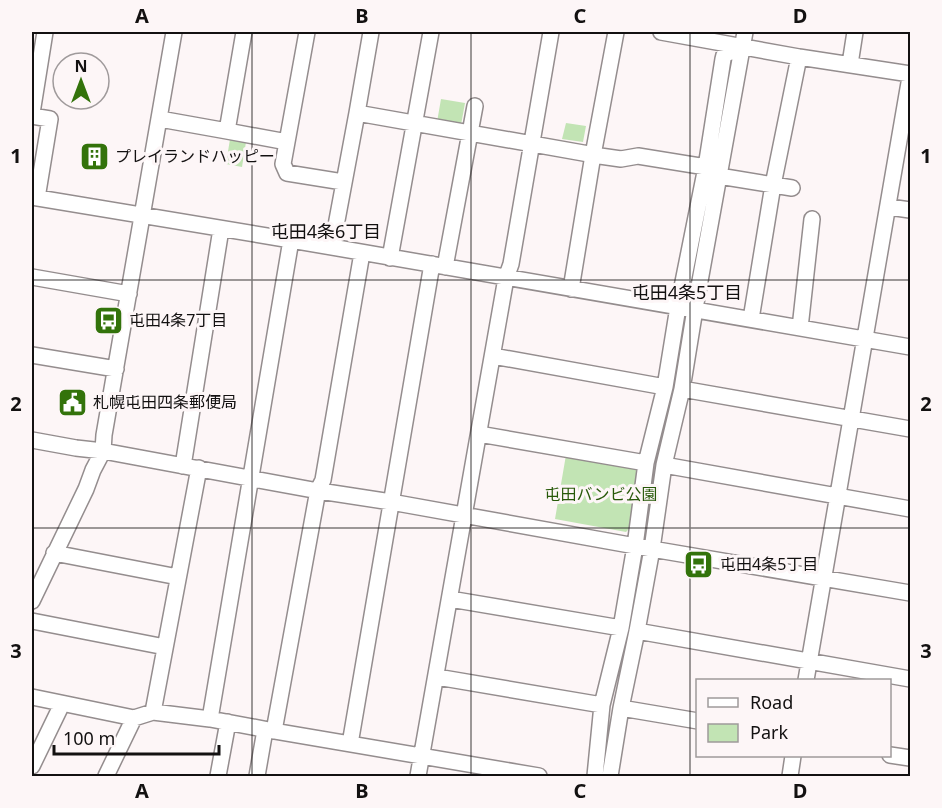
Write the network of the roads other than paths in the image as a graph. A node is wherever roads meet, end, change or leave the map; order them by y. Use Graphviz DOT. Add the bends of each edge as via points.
graph roads {
  1 [pos="45,32"];
  2 [pos="174,32"];
  3 [pos="244,32"];
  4 [pos="307,32"];
  5 [pos="371,32"];
  6 [pos="431,32"];
  7 [pos="551,32"];
  8 [pos="615,32"];
  9 [pos="661,32"];
  10 [pos="855,32"];
  11 [pos="744,39"];
  12 [pos="799,57"];
  13 [pos="850,64"];
  14 [pos="910,76"];
  15 [pos="475,106"];
  16 [pos="357,113"];
  17 [pos="32,114"];
  18 [pos="160,119"];
  19 [pos="416,124"];
  20 [pos="227,131"];
  21 [pos="470,133"];
  22 [pos="287,142"];
  23 [pos="532,143"];
  24 [pos="593,154"];
  25 [pos="712,172"];
  26 [pos="343,182"];
  27 [pos="772,184"];
  28 [pos="792,188"];
  29 [pos="34,198"];
  30 [pos="889,207"];
  31 [pos="910,210"];
  32 [pos="142,215"];
  33 [pos="812,219"];
  34 [pos="222,229"];
  35 [pos="291,240"];
  36 [pos="332,247"];
  37 [pos="362,252"];
  38 [pos="390,258"];
  39 [pos="438,266"];
  40 [pos="32,278"];
  41 [pos="506,278"];
  42 [pos="571,290"];
  43 [pos="129,294"];
  44 [pos="678,307"];
  45 [pos="695,310"];
  46 [pos="751,319"];
  47 [pos="800,328"];
  48 [pos="865,340"];
  49 [pos="910,347"];
  50 [pos="32,355"];
  51 [pos="493,356"];
  52 [pos="116,369"];
  53 [pos="665,387"];
  54 [pos="682,389"];
  55 [pos="851,419"];
  56 [pos="910,429"];
  57 [pos="478,434"];
  58 [pos="32,440"];
  59 [pos="103,451"];
  60 [pos="646,463"];
  61 [pos="663,465"];
  62 [pos="183,466"];
  63 [pos="199,468"];
  64 [pos="252,478"];
  65 [pos="318,490"];
  66 [pos="838,496"];
  67 [pos="391,502"];
  68 [pos="910,509"];
  69 [pos="464,515"];
  70 [pos="635,546"];
  71 [pos="652,549"];
  72 [pos="54,553"];
  73 [pos="178,577"];
  74 [pos="824,578"];
  75 [pos="910,593"];
  76 [pos="450,599"];
  77 [pos="32,601"];
  78 [pos="32,621"];
  79 [pos="621,628"];
  80 [pos="637,631"];
  81 [pos="165,647"];
  82 [pos="809,662"];
  83 [pos="437,677"];
  84 [pos="806,679"];
  85 [pos="910,679"];
  86 [pos="32,697"];
  87 [pos="62,704"];
  88 [pos="602,705"];
  89 [pos="621,708"];
  90 [pos="153,712"];
  91 [pos="134,718"];
  92 [pos="210,719"];
  93 [pos="696,721"];
  94 [pos="228,722"];
  95 [pos="269,730"];
  96 [pos="350,744"];
  97 [pos="891,755"];
  98 [pos="422,756"];
  99 [pos="793,757"];
  100 [pos="910,758"];
  101 [pos="32,766"];
  102 [pos="106,777"];
  103 [pos="218,777"];
  104 [pos="256,777"];
  105 [pos="418,777"];
  106 [pos="539,777"];
  107 [pos="595,777"];
  108 [pos="610,777"];
  109 [pos="790,777"];
  1 -- 17 [label="street"];
  2 -- 18 [label="street"];
  3 -- 20 [label="street"];
  4 -- 22 [label="street"];
  5 -- 16 [label="street"];
  6 -- 19 [label="street"];
  7 -- 23 [label="street"];
  8 -- 24 [label="street"];
  9 -- 11 [label="street"];
  10 -- 13 [label="street"];
  11 -- 12 [label="street"];
  11 -- 25 [label="street"];
  12 -- 13 [label="street"];
  12 -- 27 [label="street"];
  13 -- 14 [label="street"];
  14 -- 30 [label="street"];
  15 -- 21 [label="street"];
  16 -- 19 [label="street"];
  16 -- 26 [label="street"];
  17 -- 29 [label="street" via="50,119"];
  18 -- 20 [label="street"];
  18 -- 32 [label="street"];
  19 -- 21 [label="street"];
  19 -- 38 [label="street"];
  20 -- 22 [label="street"];
  21 -- 23 [label="street"];
  21 -- 39 [label="street"];
  22 -- 26 [label="street" via="283,164 287,173"];
  23 -- 24 [label="street"];
  23 -- 41 [label="street"];
  24 -- 25 [label="street" via="621,159 638,156"];
  24 -- 42 [label="street"];
  25 -- 27 [label="street"];
  25 -- 44 [label="street"];
  25 -- 45 [label="street"];
  26 -- 36 [label="street"];
  27 -- 28 [label="street"];
  27 -- 46 [label="street"];
  29 -- 32 [label="street"];
  30 -- 31 [label="street"];
  30 -- 48 [label="street"];
  32 -- 34 [label="street"];
  32 -- 43 [label="street"];
  33 -- 47 [label="street"];
  34 -- 35 [label="street"];
  34 -- 62 [label="street"];
  35 -- 36 [label="street"];
  35 -- 64 [label="street"];
  36 -- 37 [label="street"];
  37 -- 38 [label="street"];
  37 -- 65 [label="street" via="323,480"];
  38 -- 39 [label="street"];
  39 -- 41 [label="street"];
  39 -- 67 [label="street"];
  40 -- 43 [label="street"];
  41 -- 42 [label="street"];
  41 -- 51 [label="street"];
  42 -- 44 [label="street"];
  43 -- 52 [label="street"];
  44 -- 45 [label="street"];
  44 -- 53 [label="street"];
  45 -- 46 [label="street"];
  45 -- 54 [label="street"];
  46 -- 47 [label="street"];
  47 -- 48 [label="street"];
  48 -- 49 [label="street"];
  48 -- 55 [label="street"];
  50 -- 52 [label="street"];
  51 -- 53 [label="street"];
  51 -- 57 [label="street"];
  52 -- 59 [label="street"];
  53 -- 60 [label="street"];
  54 -- 55 [label="street"];
  54 -- 61 [label="street"];
  55 -- 56 [label="street"];
  55 -- 66 [label="street"];
  57 -- 60 [label="street"];
  57 -- 69 [label="street"];
  58 -- 59 [label="street"];
  59 -- 62 [label="street"];
  59 -- 72 [label="street"];
  60 -- 70 [label="street"];
  61 -- 66 [label="street"];
  61 -- 71 [label="street"];
  62 -- 63 [label="street"];
  63 -- 64 [label="street"];
  63 -- 73 [label="street"];
  64 -- 65 [label="street"];
  64 -- 92 [label="street"];
  65 -- 67 [label="street"];
  65 -- 95 [label="street"];
  66 -- 68 [label="street"];
  66 -- 74 [label="street"];
  67 -- 69 [label="street"];
  67 -- 96 [label="street"];
  69 -- 70 [label="street"];
  69 -- 76 [label="street"];
  70 -- 71 [label="street"];
  70 -- 79 [label="street"];
  71 -- 74 [label="street"];
  71 -- 80 [label="street"];
  72 -- 73 [label="street"];
  72 -- 77 [label="street" via="40,567"];
  73 -- 81 [label="street"];
  74 -- 75 [label="street"];
  74 -- 82 [label="street"];
  76 -- 79 [label="street"];
  76 -- 83 [label="street"];
  78 -- 81 [label="street"];
  79 -- 88 [label="street"];
  80 -- 82 [label="street"];
  80 -- 89 [label="street"];
  81 -- 90 [label="street"];
  82 -- 84 [label="street"];
  82 -- 85 [label="street"];
  83 -- 88 [label="street"];
  83 -- 98 [label="street"];
  86 -- 87 [label="street"];
  87 -- 91 [label="street"];
  87 -- 101 [label="street"];
  88 -- 107 [label="street"];
  89 -- 93 [label="street"];
  89 -- 108 [label="street"];
  90 -- 91 [label="street"];
  90 -- 92 [label="street"];
  91 -- 102 [label="street"];
  92 -- 94 [label="street"];
  94 -- 95 [label="street"];
  94 -- 103 [label="street"];
  95 -- 96 [label="street"];
  95 -- 104 [label="street"];
  96 -- 98 [label="street"];
  97 -- 100 [label="street"];
  98 -- 105 [label="street"];
  98 -- 106 [label="street"];
  99 -- 109 [label="street"];
}
